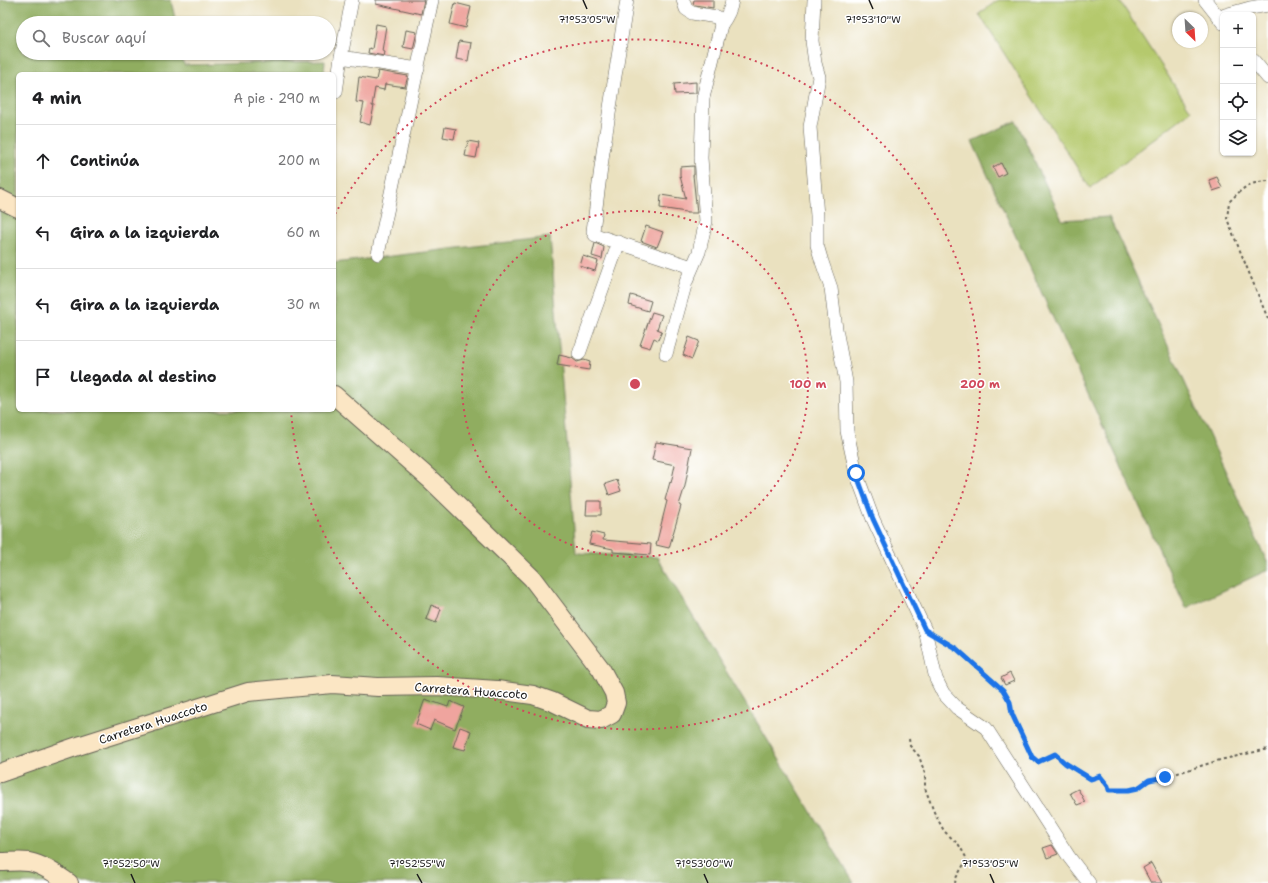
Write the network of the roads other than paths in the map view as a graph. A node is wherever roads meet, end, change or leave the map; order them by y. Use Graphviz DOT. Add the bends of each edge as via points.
graph roads {
  1 [pos="352,0"];
  2 [pos="432,0"];
  3 [pos="627,0"];
  4 [pos="683,0"];
  5 [pos="732,0"];
  6 [pos="814,0"];
  7 [pos="1205,0"];
  8 [pos="1268,5"];
  9 [pos="1239,12"];
  10 [pos="1220,16"];
  11 [pos="721,25"];
  12 [pos="341,57"];
  13 [pos="1256,64"];
  14 [pos="418,69"];
  15 [pos="1268,78"];
  16 [pos="336,92"];
  17 [pos="0,199"];
  18 [pos="16,207"];
  19 [pos="619,242"];
  20 [pos="378,254"];
  21 [pos="692,267"];
  22 [pos="579,354"];
  23 [pos="666,354"];
  24 [pos="336,397"];
  25 [pos="0,773"];
  26 [pos="0,862"];
  27 [pos="69,883"];
  28 [pos="1089,883"];
  1 -- 12 [label="street"];
  2 -- 14 [label="street"];
  3 -- 19 [label="street" via="593,231 595,235"];
  4 -- 11 [label="street" via="686,9 692,14 716,17"];
  5 -- 11 [label="street"];
  6 -- 28 [label="street" via="812,42 819,78 810,127 817,245 831,288 846,382 847,431 856,473 873,519 925,630 936,679 943,693 957,708 986,728 1069,857"];
  7 -- 10 [label="street"];
  8 -- 9 [label="street"];
  11 -- 21 [label="street" via="703,98 702,158 706,221 699,252"];
  12 -- 14 [label="street"];
  12 -- 16 [label="street"];
  13 -- 15 [label="street"];
  14 -- 20 [label="street"];
  17 -- 18 [label="street"];
  19 -- 21 [label="street"];
  19 -- 22 [label="street"];
  21 -- 23 [label="street"];
  24 -- 25 [label="street, Carretera Huaccoto" via="432,480 532,578 601,669 614,693 616,703 612,714 602,720 588,719 533,695 437,686 378,687 332,684 248,692"];
  26 -- 27 [label="street" via="29,862"];
}
